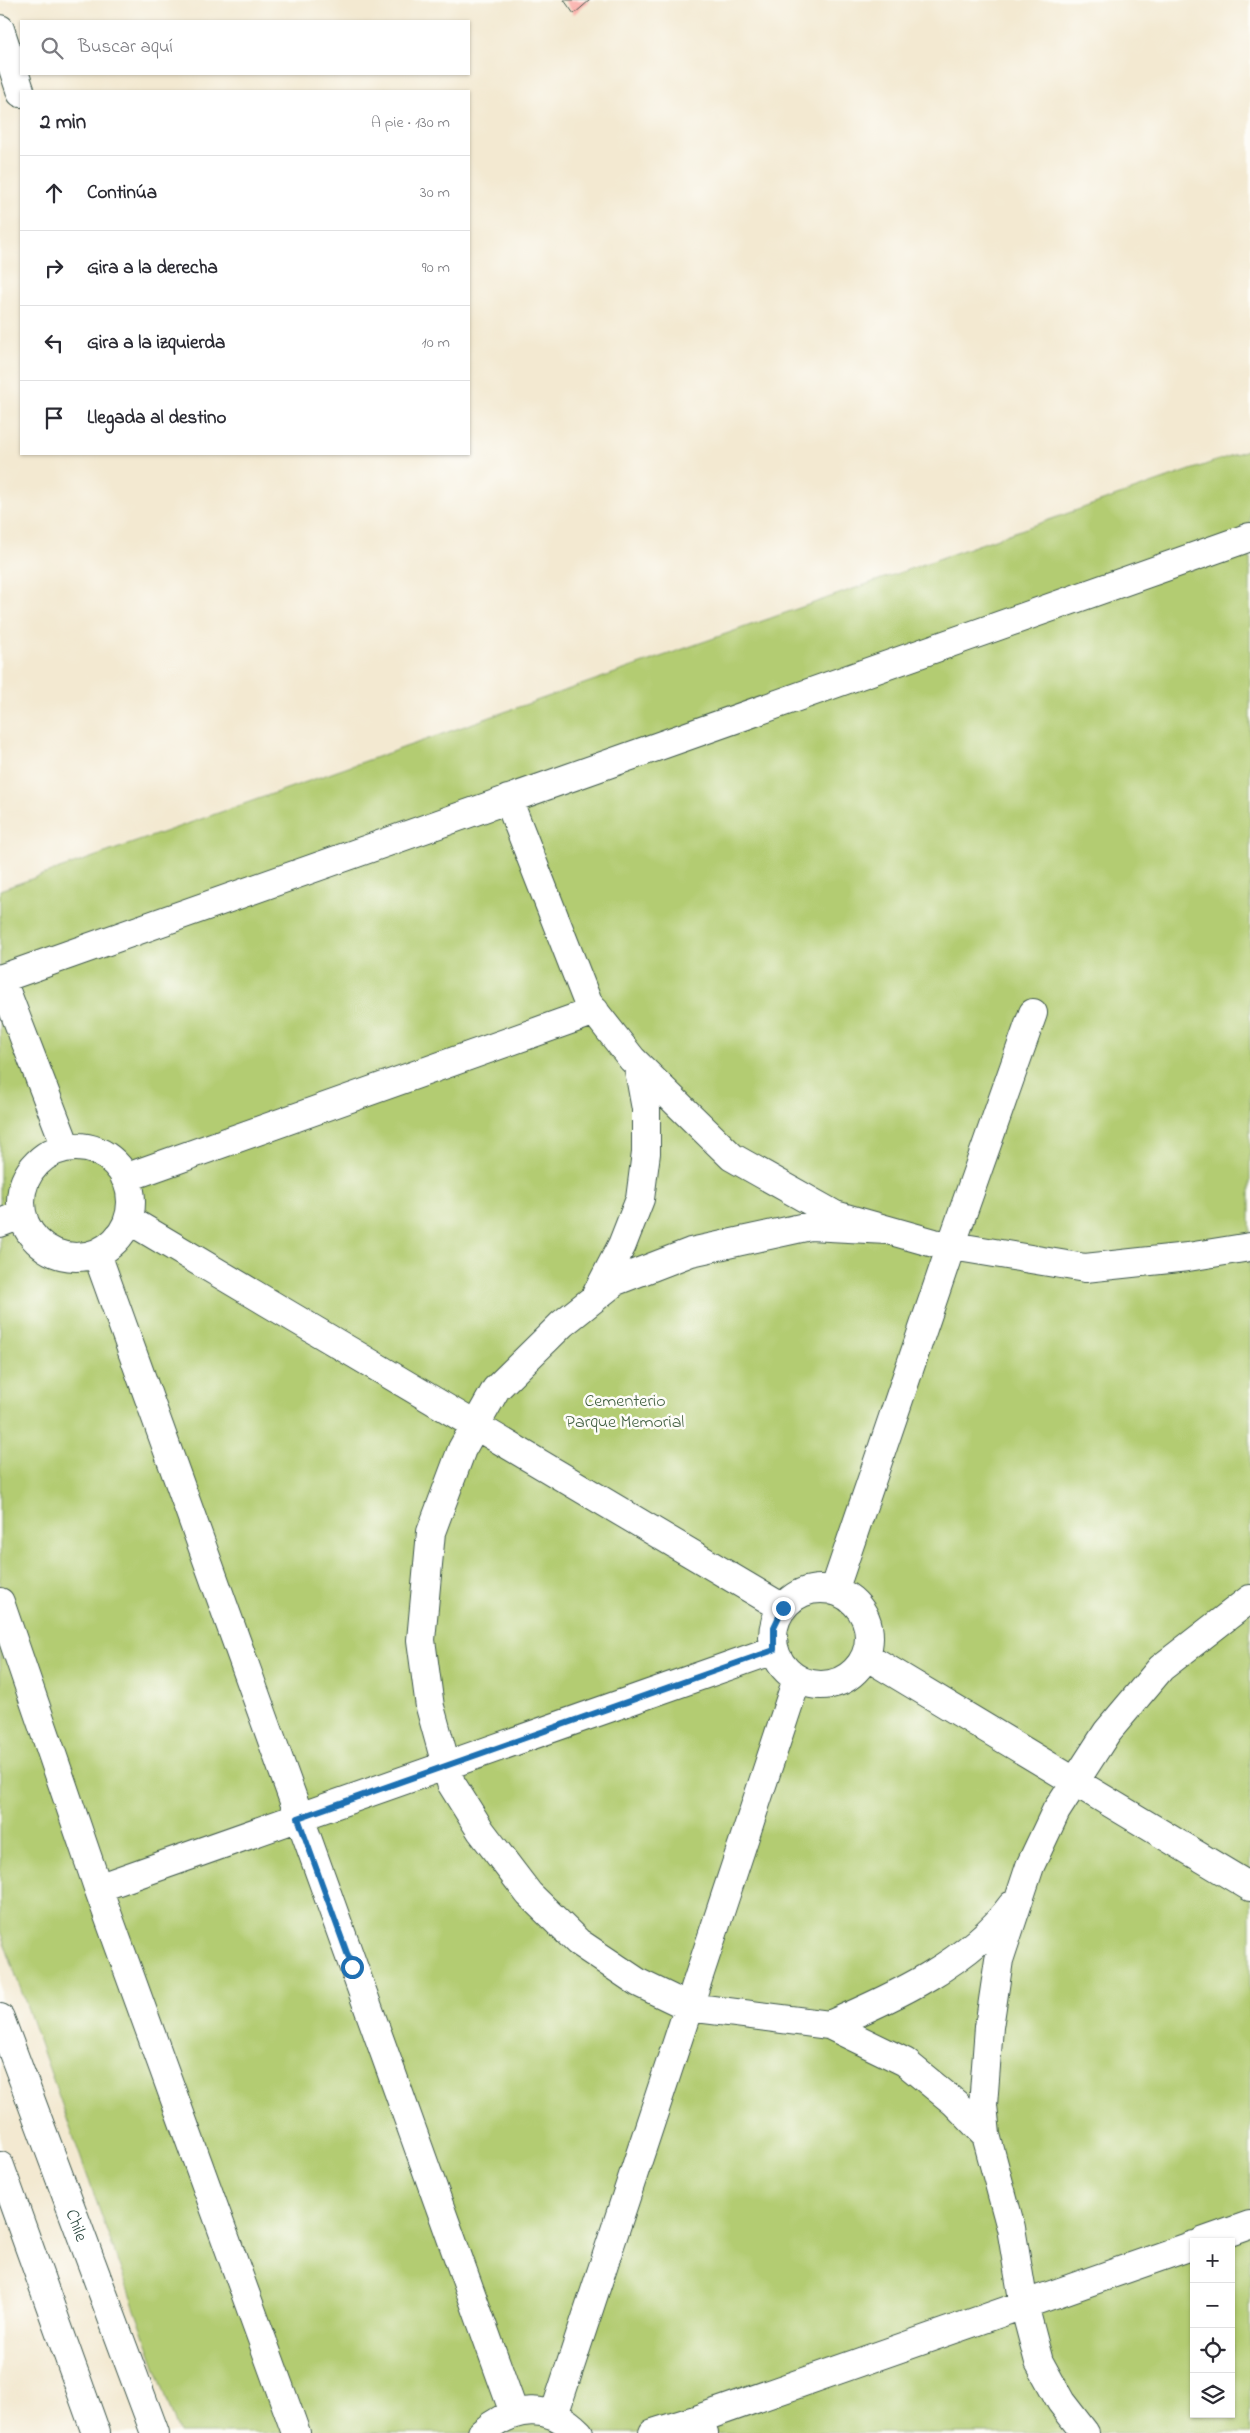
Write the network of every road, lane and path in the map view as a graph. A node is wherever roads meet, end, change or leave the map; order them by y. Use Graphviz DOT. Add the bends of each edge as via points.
graph roads {
  1 [pos="0,28"];
  2 [pos="20,90"];
  3 [pos="1250,537"];
  4 [pos="508,799"];
  5 [pos="0,978"];
  6 [pos="595,1012"];
  7 [pos="1033,1014"];
  8 [pos="638,1065"];
  9 [pos="66,1147"];
  10 [pos="125,1178"];
  11 [pos="11,1219"];
  12 [pos="129,1220"];
  13 [pos="887,1230"];
  14 [pos="951,1246"];
  15 [pos="1250,1247"];
  16 [pos="97,1254"];
  17 [pos="594,1299"];
  18 [pos="475,1426"];
  19 [pos="834,1591"];
  20 [pos="1250,1599"];
  21 [pos="0,1602"];
  22 [pos="783,1608"];
  23 [pos="774,1650"];
  24 [pos="866,1656"];
  25 [pos="797,1679"];
  26 [pos="446,1766"];
  27 [pos="1074,1783"];
  28 [pos="298,1818"];
  29 [pos="1250,1887"];
  30 [pos="98,1888"];
  31 [pos="1021,1892"];
  32 [pos="689,2007"];
  33 [pos="0,2018"];
  34 [pos="829,2025"];
  35 [pos="7,2059"];
  36 [pos="986,2135"];
  37 [pos="0,2166"];
  38 [pos="1250,2225"];
  39 [pos="1213,2238"];
  40 [pos="1190,2246"];
  41 [pos="1024,2305"];
  42 [pos="514,2413"];
  43 [pos="554,2415"];
  44 [pos="701,2426"];
  45 [pos="96,2433"];
  46 [pos="155,2433"];
  47 [pos="296,2433"];
  48 [pos="482,2433"];
  49 [pos="579,2433"];
  50 [pos="653,2433"];
  51 [pos="1085,2433"];
  1 -- 2 [label="street"];
  3 -- 4 [label="street"];
  4 -- 5 [label="street"];
  4 -- 6 [label="street" via="588,1003"];
  5 -- 9 [label="street"];
  6 -- 8 [label="street"];
  6 -- 10 [label="street"];
  7 -- 14 [label="street"];
  8 -- 13 [label="street" via="732,1157 835,1215"];
  8 -- 17 [label="street" via="646,1109 646,1153 640,1199 622,1245"];
  9 -- 10 [label="street" via="80,1147 107,1156"];
  9 -- 11 [label="street" via="39,1160 29,1172"];
  10 -- 12 [label="street" via="130,1191"];
  11 -- 16 [label="street" via="50,1252 81,1258"];
  12 -- 16 [label="street" via="122,1234"];
  12 -- 18 [label="street"];
  13 -- 14 [label="street"];
  13 -- 17 [label="street" via="810,1226 691,1252 616,1281"];
  14 -- 15 [label="street" via="1085,1268"];
  14 -- 19 [label="street"];
  16 -- 28 [label="street"];
  17 -- 18 [label="street" via="562,1324 496,1389"];
  18 -- 22 [label="street"];
  18 -- 26 [label="street" via="462,1449 431,1532 420,1640 430,1708"];
  19 -- 22 [label="street" via="806,1591"];
  19 -- 24 [label="street" via="860,1609 868,1624"];
  20 -- 27 [label="street" via="1161,1668 1107,1732"];
  21 -- 30 [label="street"];
  22 -- 23 [label="street" via="774,1627"];
  23 -- 25 [label="street" via="783,1666"];
  23 -- 26 [label="street"];
  24 -- 25 [label="street" via="844,1680 812,1685"];
  24 -- 27 [label="street"];
  25 -- 32 [label="street"];
  26 -- 28 [label="street"];
  26 -- 32 [label="street" via="451,1784 481,1831 536,1900 578,1942 639,1982"];
  27 -- 29 [label="street"];
  27 -- 31 [label="street" via="1056,1811"];
  28 -- 30 [label="street"];
  28 -- 42 [label="street"];
  30 -- 47 [label="street"];
  31 -- 34 [label="street" via="998,1925 957,1958 878,2004"];
  31 -- 36 [label="street" via="999,1960 989,2027 983,2104"];
  32 -- 34 [label="street"];
  32 -- 43 [label="street"];
  33 -- 35 [label="street, Chile"];
  34 -- 36 [label="street" via="905,2062 956,2103"];
  35 -- 46 [label="street, Chile"];
  36 -- 41 [label="street" via="1012,2228"];
  37 -- 45 [label="street"];
  38 -- 39 [label="street"];
  40 -- 41 [label="street"];
  41 -- 44 [label="street"];
  41 -- 51 [label="street" via="1040,2362 1061,2402"];
  42 -- 43 [label="street" via="534,2411"];
  42 -- 48 [label="street" via="496,2421"];
  43 -- 49 [label="street"];
  44 -- 50 [label="street"];
}
